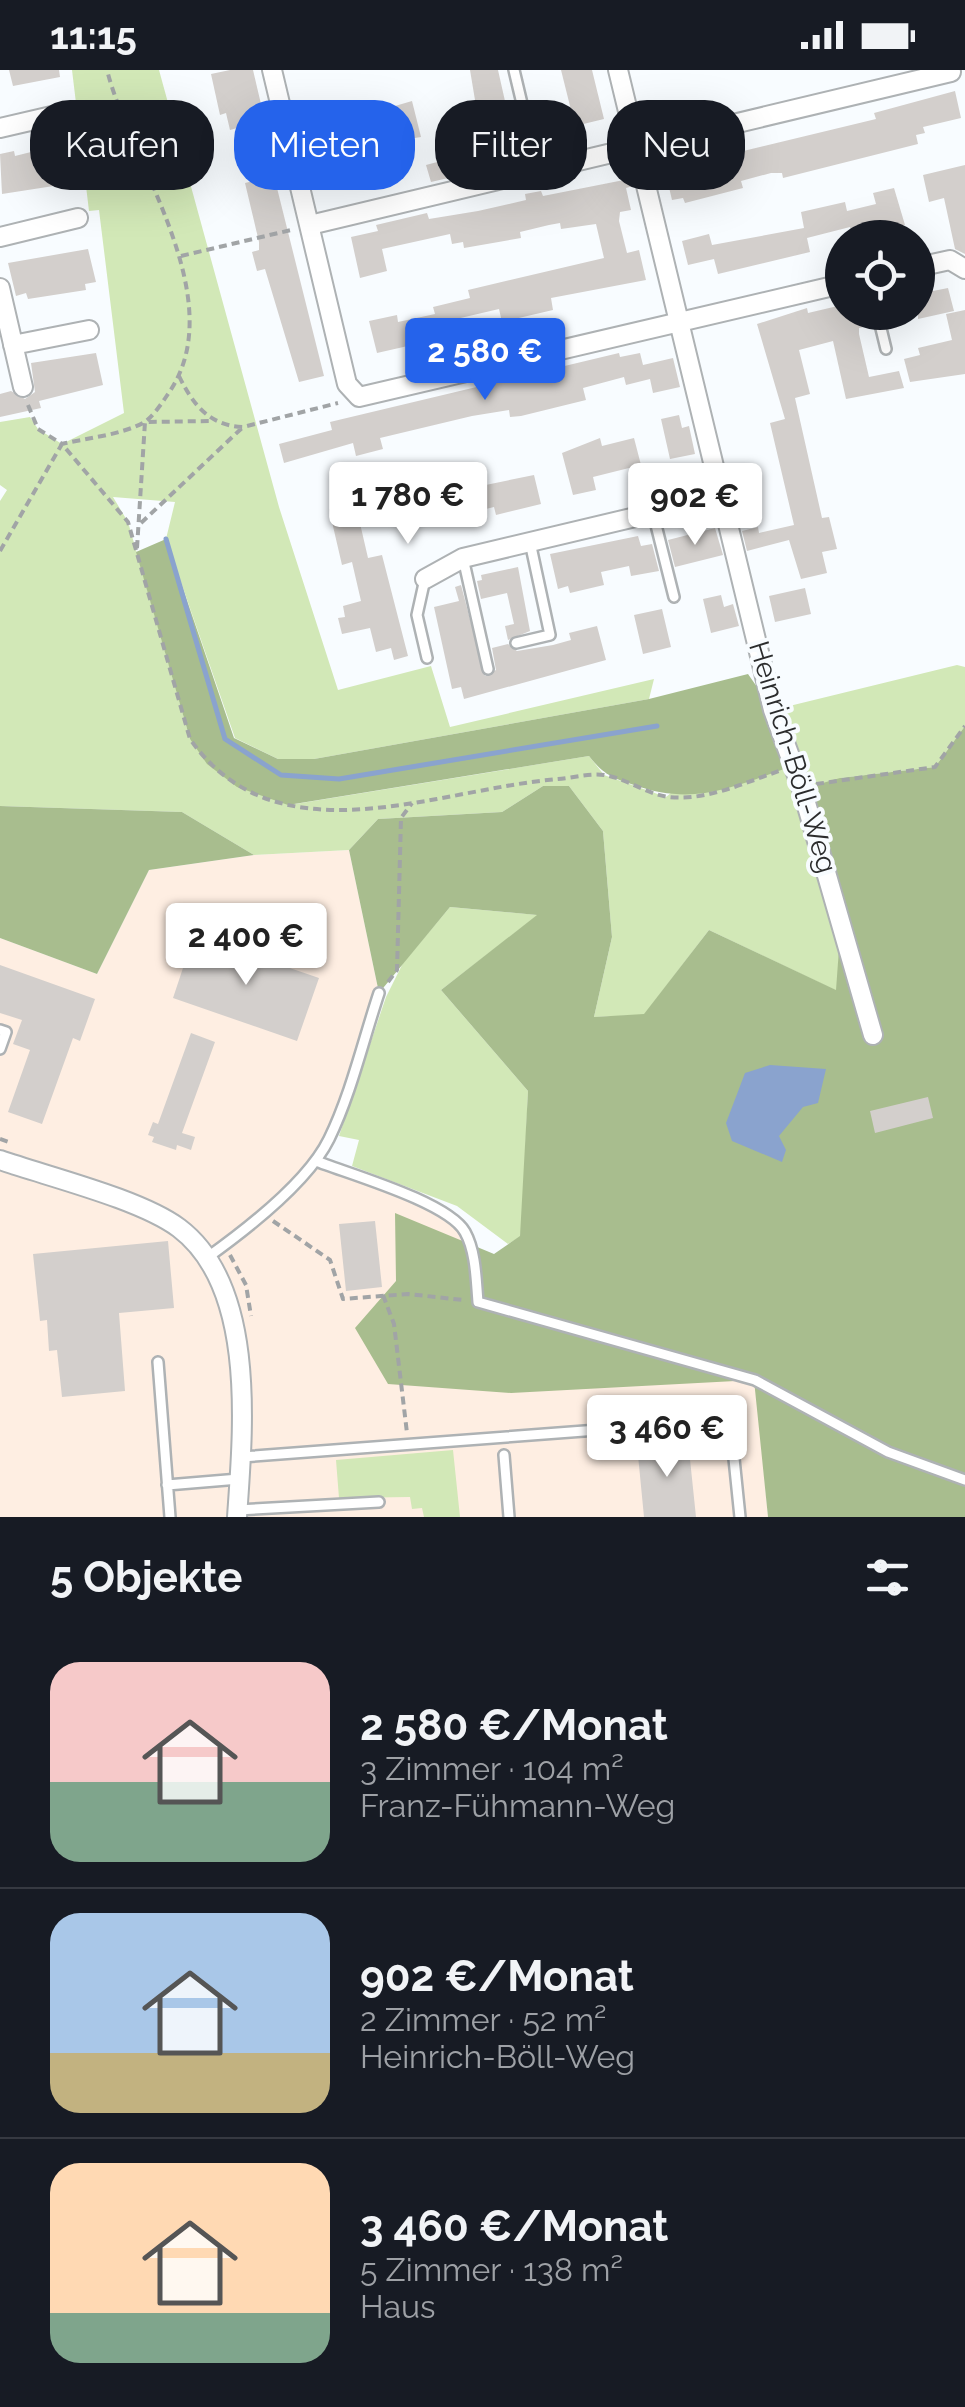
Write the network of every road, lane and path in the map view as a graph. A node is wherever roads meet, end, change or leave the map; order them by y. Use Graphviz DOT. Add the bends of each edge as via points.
graph roads {
  1 [pos="107,70"];
  2 [pos="272,70"];
  3 [pos="514,70"];
  4 [pos="618,70"];
  5 [pos="950,72"];
  6 [pos="521,100"];
  7 [pos="625,100"];
  8 [pos="30,120"];
  9 [pos="745,122"];
  10 [pos="0,128"];
  11 [pos="459,190"];
  12 [pos="646,190"];
  13 [pos="78,218"];
  14 [pos="310,226"];
  15 [pos="0,237"];
  16 [pos="181,256"];
  17 [pos="960,262"];
  18 [pos="935,265"];
  19 [pos="0,288"];
  20 [pos="825,288"];
  21 [pos="677,324"];
  22 [pos="89,330"];
  23 [pos="881,330"];
  24 [pos="13,345"];
  25 [pos="886,349"];
  26 [pos="180,376"];
  27 [pos="23,387"];
  28 [pos="360,398"];
  29 [pos="214,421"];
  30 [pos="145,422"];
  31 [pos="244,427"];
  32 [pos="62,444"];
  33 [pos="724,496"];
  34 [pos="654,513"];
  35 [pos="140,524"];
  36 [pos="530,542"];
  37 [pos="0,551"];
  38 [pos="136,552"];
  39 [pos="463,558"];
  40 [pos="426,579"];
  41 [pos="674,597"];
  42 [pos="516,643"];
  43 [pos="428,658"];
  44 [pos="488,669"];
  45 [pos="965,726"];
  46 [pos="793,766"];
  47 [pos="802,788"];
  48 [pos="412,802"];
  49 [pos="388,807"];
  50 [pos="401,818"];
  51 [pos="378,993"];
  52 [pos="0,1030"];
  53 [pos="873,1035"];
  54 [pos="0,1050"];
  55 [pos="0,1139"];
  56 [pos="17,1145"];
  57 [pos="0,1160"];
  58 [pos="316,1161"];
  59 [pos="262,1214"];
  60 [pos="224,1245"];
  61 [pos="208,1257"];
  62 [pos="383,1295"];
  63 [pos="478,1302"];
  64 [pos="254,1330"];
  65 [pos="158,1362"];
  66 [pos="408,1445"];
  67 [pos="504,1455"];
  68 [pos="240,1458"];
  69 [pos="239,1478"];
  70 [pos="965,1480"];
  71 [pos="167,1485"];
  72 [pos="379,1502"];
  73 [pos="237,1514"];
  74 [pos="170,1517"];
  75 [pos="509,1517"];
  76 [pos="740,1517"];
  1 -- 16 [label="path"];
  2 -- 14 [label="street"];
  3 -- 6 [label="lane"];
  4 -- 7 [label="street, Heinrich-Böll-Weg"];
  5 -- 9 [label="street"];
  8 -- 10 [label="street"];
  11 -- 14 [label="street"];
  12 -- 21 [label="street, Heinrich-Böll-Weg"];
  13 -- 15 [label="street"];
  14 -- 16 [label="path"];
  14 -- 28 [label="street" via="347,384"];
  16 -- 26 [label="path" via="187,319"];
  17 -- 18 [label="street"];
  19 -- 24 [label="street"];
  20 -- 21 [label="street"];
  21 -- 28 [label="street"];
  21 -- 33 [label="street, Heinrich-Böll-Weg" via="688,344"];
  22 -- 24 [label="street"];
  23 -- 25 [label="lane"];
  24 -- 27 [label="street"];
  26 -- 29 [label="path"];
  26 -- 30 [label="path"];
  27 -- 32 [label="path" via="38,428"];
  28 -- 31 [label="path"];
  29 -- 30 [label="path"];
  29 -- 31 [label="path"];
  30 -- 32 [label="path"];
  30 -- 35 [label="path"];
  31 -- 35 [label="path"];
  32 -- 37 [label="path"];
  32 -- 38 [label="path" via="120,510"];
  33 -- 34 [label="street"];
  33 -- 46 [label="street, Heinrich-Böll-Weg" via="773,710"];
  34 -- 36 [label="street"];
  34 -- 41 [label="lane"];
  35 -- 38 [label="path"];
  36 -- 39 [label="street"];
  36 -- 42 [label="lane" via="550,635"];
  38 -- 49 [label="path" via="190,739 208,764 237,786 288,805 334,813"];
  39 -- 40 [label="street"];
  39 -- 44 [label="lane"];
  40 -- 43 [label="lane" via="418,616"];
  45 -- 47 [label="path" via="935,767"];
  46 -- 47 [label="street, Heinrich-Böll-Weg"];
  46 -- 48 [label="path" via="701,797 666,797 604,775"];
  47 -- 53 [label="street, Heinrich-Böll-Weg"];
  48 -- 49 [label="path"];
  48 -- 50 [label="path"];
  49 -- 50 [label="path"];
  50 -- 51 [label="path" via="397,970"];
  51 -- 58 [label="lane" via="330,1138"];
  52 -- 54 [label="lane" via="6,1032"];
  55 -- 56 [label="path"];
  57 -- 61 [label="street" via="158,1216"];
  58 -- 59 [label="lane"];
  58 -- 63 [label="lane" via="431,1206 464,1229"];
  59 -- 60 [label="lane"];
  59 -- 62 [label="path" via="330,1260 343,1299"];
  60 -- 61 [label="lane"];
  60 -- 64 [label="path" via="246,1285"];
  61 -- 68 [label="street" via="232,1316"];
  62 -- 63 [label="path"];
  62 -- 66 [label="path" via="394,1324"];
  63 -- 70 [label="lane" via="755,1380 888,1452"];
  65 -- 71 [label="lane"];
  66 -- 68 [label="lane"];
  66 -- 76 [label="lane" via="730,1420"];
  67 -- 75 [label="lane"];
  68 -- 69 [label="street"];
  69 -- 71 [label="lane"];
  69 -- 73 [label="street"];
  71 -- 74 [label="lane"];
  72 -- 73 [label="lane"];
}
